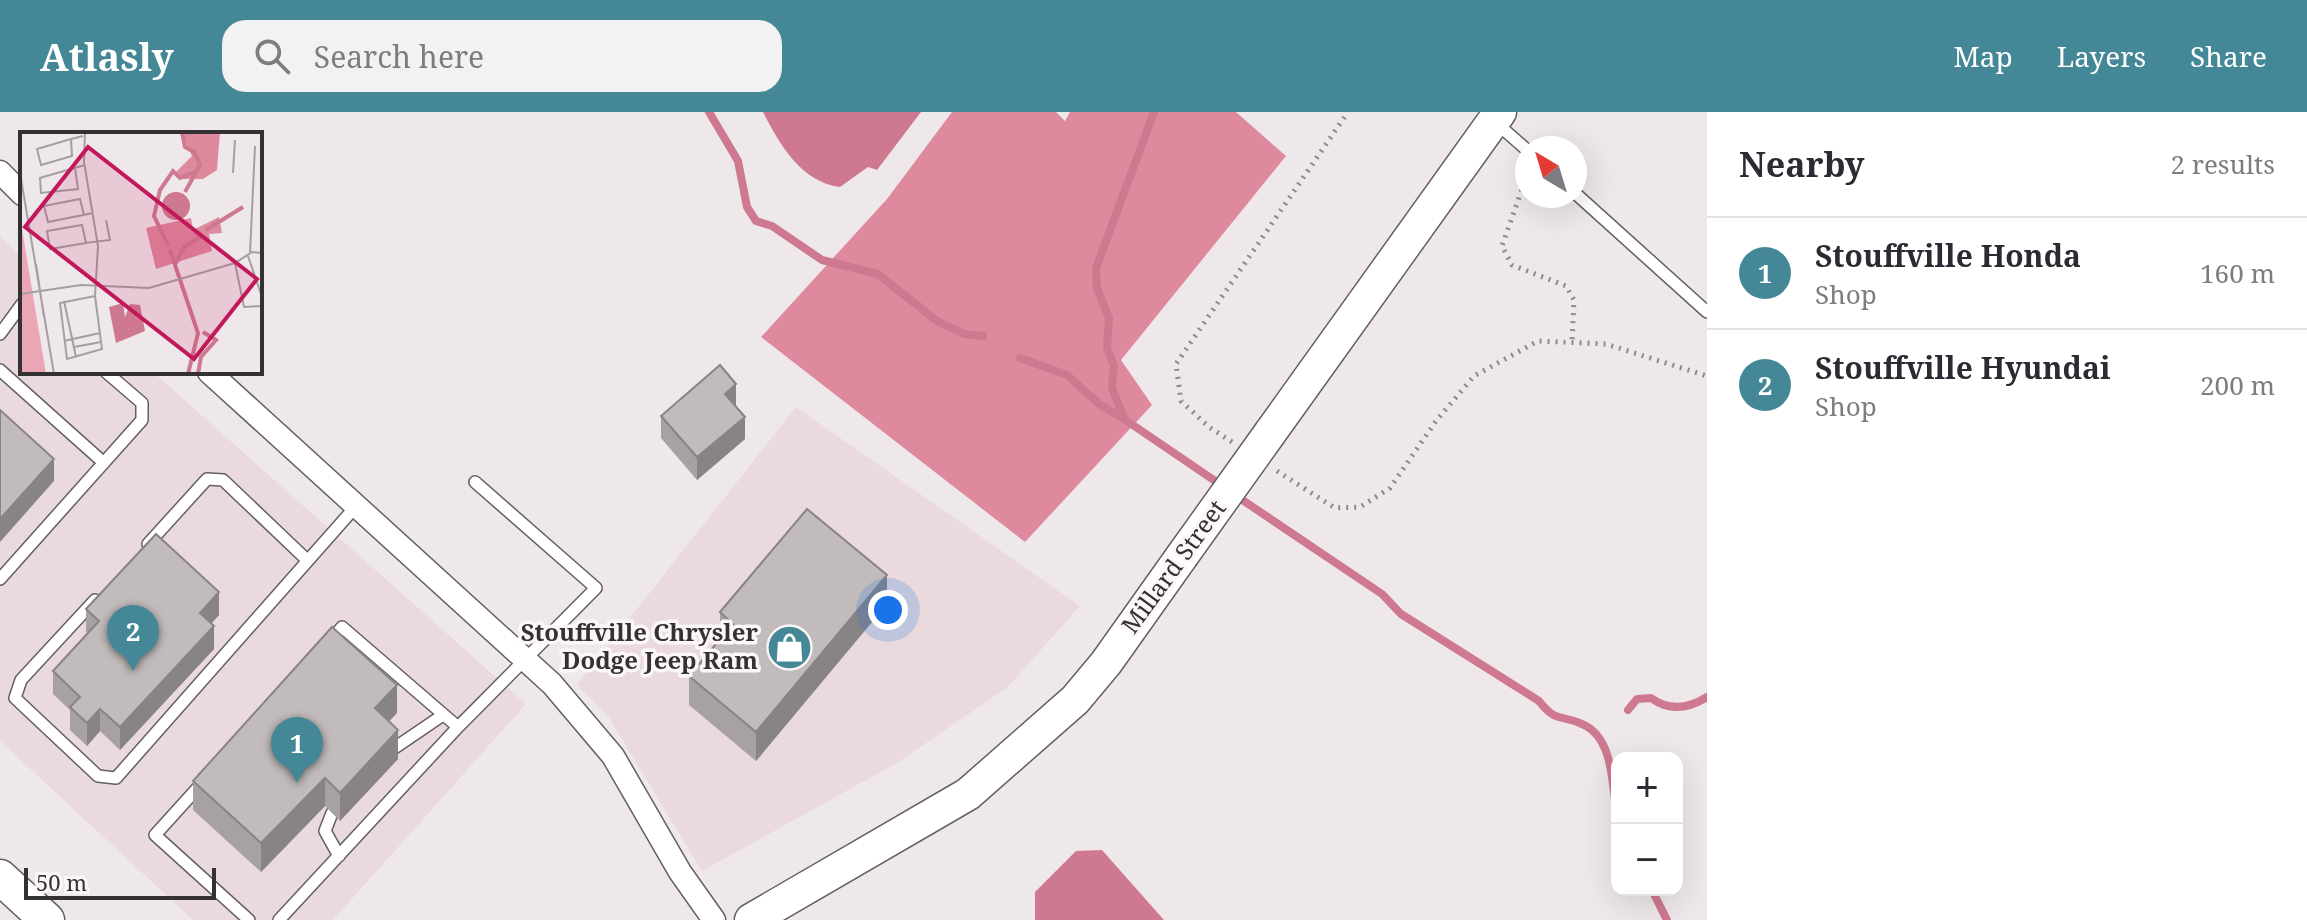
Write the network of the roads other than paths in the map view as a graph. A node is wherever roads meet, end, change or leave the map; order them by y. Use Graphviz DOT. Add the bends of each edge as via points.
graph roads {
  1 [pos="1497,117"];
  2 [pos="1515,137"];
  3 [pos="0,172"];
  4 [pos="20,192"];
  5 [pos="1587,204"];
  6 [pos="20,307"];
  7 [pos="1707,312"];
  8 [pos="0,334"];
  9 [pos="0,370"];
  10 [pos="108,374"];
  11 [pos="211,374"];
  12 [pos="104,463"];
  13 [pos="475,482"];
  14 [pos="357,505"];
  15 [pos="135,557"];
  16 [pos="307,560"];
  17 [pos="0,579"];
  18 [pos="104,591"];
  19 [pos="322,650"];
  20 [pos="524,659"];
  21 [pos="443,715"];
  22 [pos="458,727"];
  23 [pos="390,751"];
  24 [pos="207,777"];
  25 [pos="332,813"];
  26 [pos="339,856"];
  27 [pos="0,877"];
  28 [pos="47,920"];
  29 [pos="249,920"];
  30 [pos="279,920"];
  31 [pos="714,920"];
  32 [pos="751,920"];
  1 -- 2 [label="lane"];
  1 -- 32 [label="street, Millard Street, bridge" via="1075,700 968,794"];
  3 -- 4 [label="street"];
  5 -- 7 [label="lane"];
  6 -- 8 [label="lane"];
  9 -- 12 [label="lane"];
  10 -- 12 [label="lane" via="142,403 142,420"];
  11 -- 14 [label="street"];
  12 -- 17 [label="lane"];
  13 -- 20 [label="lane" via="596,588"];
  14 -- 16 [label="lane"];
  14 -- 20 [label="street"];
  15 -- 16 [label="lane" via="207,479 223,480"];
  16 -- 18 [label="lane" via="116,778 98,776 15,698 21,680"];
  19 -- 21 [label="lane" via="342,627"];
  20 -- 22 [label="lane"];
  20 -- 31 [label="street" via="613,756"];
  21 -- 22 [label="lane"];
  21 -- 23 [label="lane"];
  22 -- 26 [label="lane"];
  24 -- 29 [label="lane" via="155,835"];
  25 -- 26 [label="lane" via="325,831"];
  26 -- 30 [label="lane"];
  27 -- 28 [label="main road"];
}
